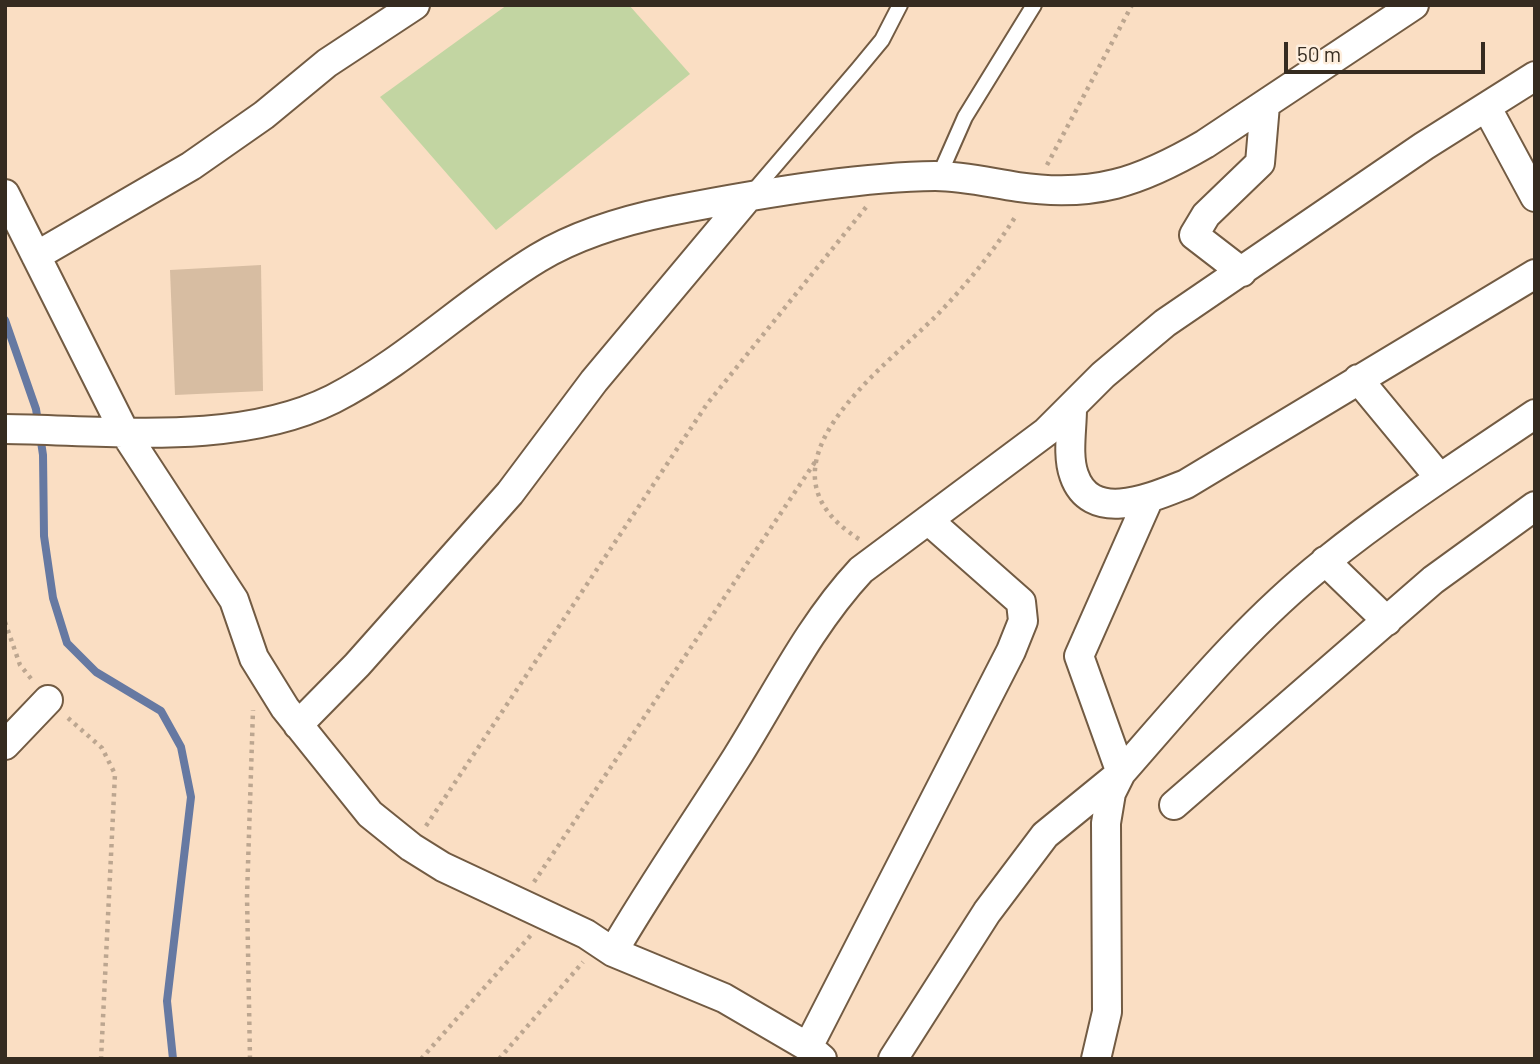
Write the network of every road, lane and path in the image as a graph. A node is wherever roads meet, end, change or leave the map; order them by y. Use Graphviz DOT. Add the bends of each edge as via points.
graph roads {
  1 [pos="415,5"];
  2 [pos="900,5"];
  3 [pos="1034,5"];
  4 [pos="1132,5"];
  5 [pos="1414,5"];
  6 [pos="1535,76"];
  7 [pos="1265,105"];
  8 [pos="1487,108"];
  9 [pos="939,176"];
  10 [pos="890,178"];
  11 [pos="1033,189"];
  12 [pos="5,194"];
  13 [pos="748,197"];
  14 [pos="1535,197"];
  15 [pos="36,256"];
  16 [pos="1242,272"];
  17 [pos="1535,274"];
  18 [pos="1358,379"];
  19 [pos="1072,409"];
  20 [pos="1535,414"];
  21 [pos="5,429"];
  22 [pos="125,433"];
  23 [pos="816,461"];
  24 [pos="1439,477"];
  25 [pos="1149,498"];
  26 [pos="1535,506"];
  27 [pos="928,520"];
  28 [pos="883,554"];
  29 [pos="1325,561"];
  30 [pos="1387,621"];
  31 [pos="5,622"];
  32 [pos="254,658"];
  33 [pos="48,700"];
  34 [pos="298,724"];
  35 [pos="5,745"];
  36 [pos="1121,772"];
  37 [pos="1174,806"];
  38 [pos="411,847"];
  39 [pos="520,903"];
  40 [pos="548,917"];
  41 [pos="606,947"];
  42 [pos="815,1053"];
  43 [pos="101,1059"];
  44 [pos="250,1059"];
  45 [pos="421,1059"];
  46 [pos="499,1059"];
  47 [pos="893,1059"];
  48 [pos="1096,1059"];
  1 -- 15 [label="street" via="327,63 191,166"];
  2 -- 13 [label="lane" via="882,40"];
  3 -- 9 [label="lane" via="965,117"];
  4 -- 11 [label="path"];
  5 -- 7 [label="street"];
  6 -- 8 [label="street"];
  7 -- 11 [label="street" via="1174,162 1112,187 1074,192"];
  7 -- 16 [label="street" via="1260,163 1206,215 1194,235"];
  8 -- 14 [label="street"];
  8 -- 16 [label="street"];
  9 -- 10 [label="street"];
  9 -- 11 [label="street"];
  10 -- 13 [label="street"];
  10 -- 38 [label="path" via="707,404"];
  11 -- 23 [label="path" via="976,273 843,408 823,436"];
  12 -- 15 [label="street"];
  13 -- 22 [label="street" via="666,212 596,232 539,258 407,353 331,400 268,422"];
  13 -- 34 [label="street" via="594,381 510,493 357,665"];
  15 -- 22 [label="street"];
  16 -- 19 [label="street" via="1129,352"];
  17 -- 18 [label="street"];
  18 -- 24 [label="street"];
  18 -- 25 [label="street" via="1186,484"];
  19 -- 25 [label="street" via="1074,475 1083,491 1110,504"];
  19 -- 27 [label="street"];
  20 -- 24 [label="street"];
  21 -- 22 [label="street"];
  22 -- 32 [label="street" via="234,600"];
  23 -- 28 [label="path" via="815,487 828,517"];
  23 -- 39 [label="path"];
  24 -- 29 [label="street"];
  25 -- 36 [label="street" via="1079,656"];
  26 -- 30 [label="street" via="1433,580"];
  27 -- 28 [label="street"];
  27 -- 42 [label="street" via="1021,602 1023,621"];
  28 -- 41 [label="street" via="838,596 798,651 771,701"];
  29 -- 30 [label="street"];
  29 -- 36 [label="street" via="1231,651"];
  30 -- 37 [label="street"];
  31 -- 33 [label="path" via="20,665"];
  32 -- 34 [label="street"];
  32 -- 44 [label="path" via="247,896"];
  33 -- 35 [label="street"];
  33 -- 43 [label="path" via="102,748 115,774"];
  34 -- 38 [label="street" via="370,814"];
  36 -- 47 [label="street" via="1045,835 987,912"];
  36 -- 48 [label="street" via="1111,793 1106,823 1107,1012"];
  38 -- 39 [label="street"];
  39 -- 40 [label="street"];
  40 -- 41 [label="street"];
  40 -- 45 [label="path"];
  41 -- 42 [label="street" via="723,998"];
  41 -- 46 [label="path"];
}
